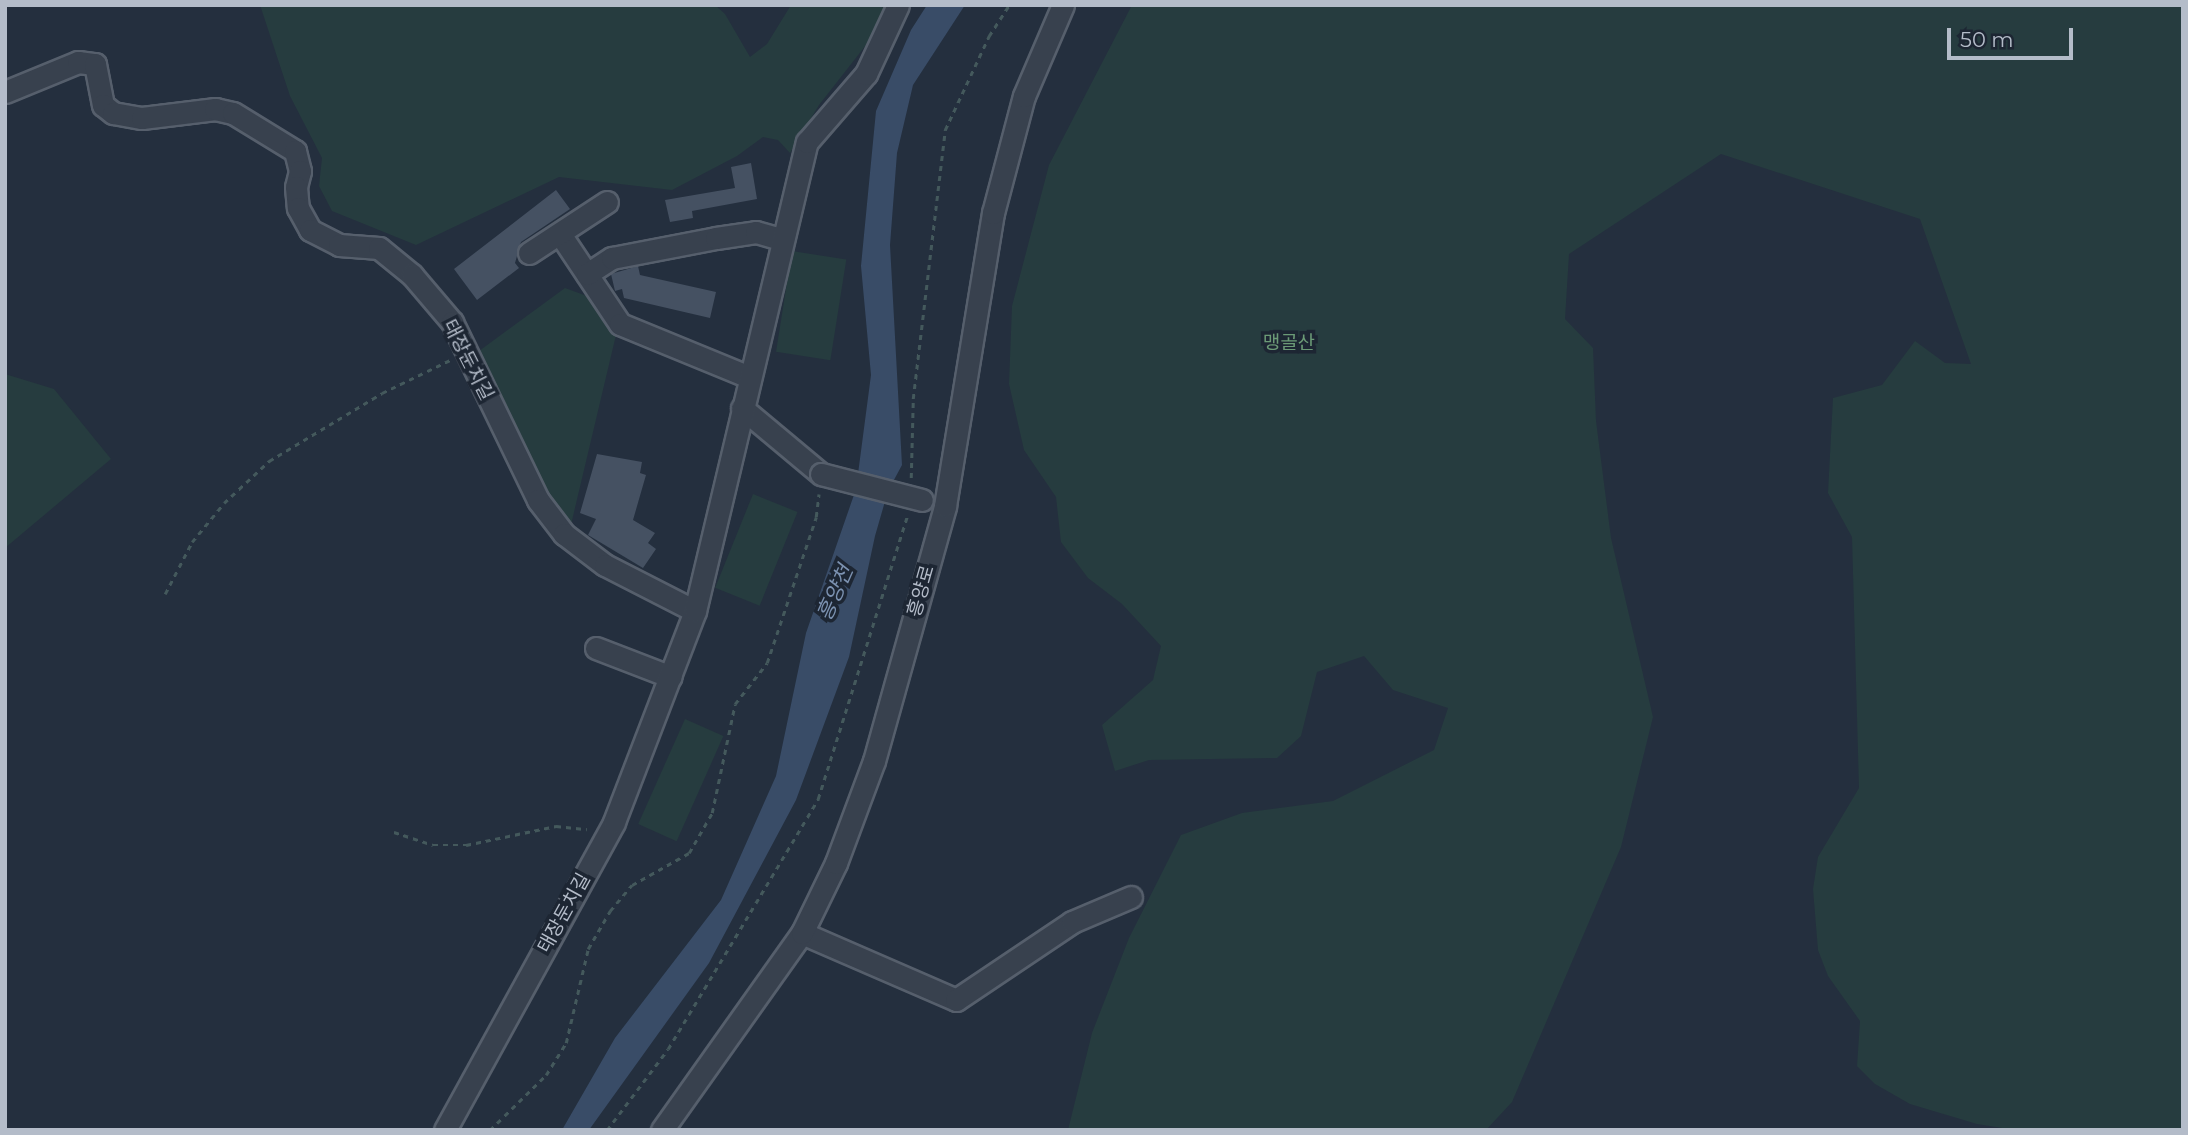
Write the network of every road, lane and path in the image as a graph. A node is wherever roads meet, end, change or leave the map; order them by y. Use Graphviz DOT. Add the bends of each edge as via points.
graph roads {
  1 [pos="898,5"];
  2 [pos="1009,5"];
  3 [pos="1063,5"];
  4 [pos="5,92"];
  5 [pos="607,202"];
  6 [pos="560,234"];
  7 [pos="780,239"];
  8 [pos="529,253"];
  9 [pos="587,274"];
  10 [pos="466,352"];
  11 [pos="749,377"];
  12 [pos="742,408"];
  13 [pos="821,474"];
  14 [pos="911,480"];
  15 [pos="916,503"];
  16 [pos="945,506"];
  17 [pos="165,594"];
  18 [pos="695,611"];
  19 [pos="596,648"];
  20 [pos="671,677"];
  21 [pos="614,822"];
  22 [pos="394,832"];
  23 [pos="1131,897"];
  24 [pos="802,933"];
  25 [pos="445,1130"];
  26 [pos="490,1130"];
  27 [pos="607,1130"];
  28 [pos="662,1130"];
  1 -- 7 [label="street, 태장둔치길" via="866,74 807,142"];
  2 -- 14 [label="path" via="989,36 945,130 913,399"];
  3 -- 16 [label="street, 흥양로" via="1024,96 993,213"];
  4 -- 10 [label="street, 태장둔치길" via="78,62 95,64 103,105 113,113 142,118 215,109 259,126 295,151 300,171 298,208 310,230 339,245 379,248 387,254 412,275 452,322"];
  5 -- 6 [label="street"];
  6 -- 8 [label="street"];
  6 -- 9 [label="street"];
  7 -- 9 [label="street" via="756,232 716,238 612,258"];
  7 -- 11 [label="street, 태장둔치길"];
  9 -- 11 [label="street" via="620,324"];
  10 -- 17 [label="path" via="382,393 269,461 224,503 192,542"];
  10 -- 18 [label="street, 태장둔치길" via="538,500 564,534 605,565"];
  11 -- 12 [label="street, 태장둔치길"];
  12 -- 13 [label="street"];
  12 -- 18 [label="street, 태장둔치길"];
  13 -- 15 [label="street, bridge"];
  13 -- 26 [label="path" via="816,517 785,617 767,663 735,704 712,813 689,853 632,886 610,911 588,949 566,1043 546,1075"];
  15 -- 16 [label="street"];
  15 -- 27 [label="path" via="818,799 667,1049"];
  16 -- 24 [label="street, 흥양로" via="873,761 836,863"];
  18 -- 20 [label="street, 태장둔치길"];
  19 -- 20 [label="street"];
  20 -- 21 [label="street, 태장둔치길"];
  21 -- 22 [label="path" via="595,830 556,826 466,845 433,845"];
  21 -- 25 [label="street, 태장둔치길"];
  23 -- 24 [label="street" via="1072,922 956,1000"];
  24 -- 28 [label="street, 흥양로"];
}
